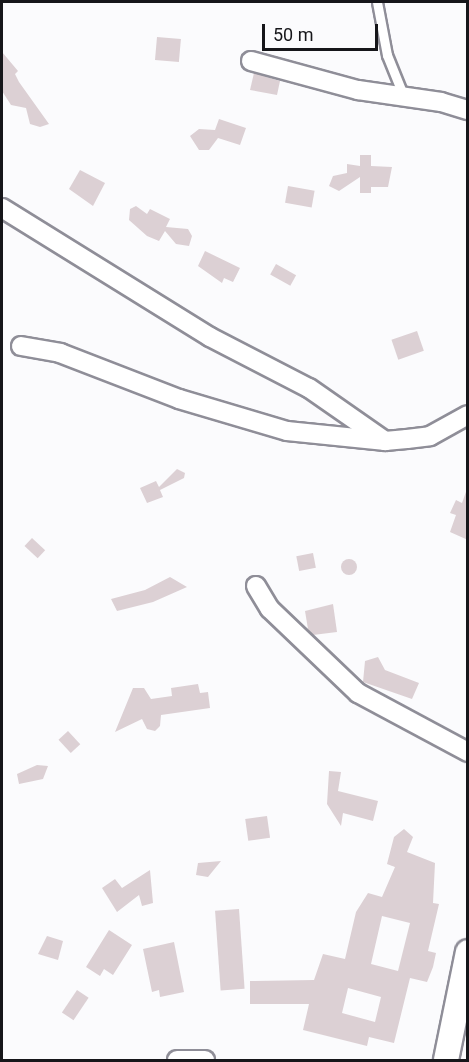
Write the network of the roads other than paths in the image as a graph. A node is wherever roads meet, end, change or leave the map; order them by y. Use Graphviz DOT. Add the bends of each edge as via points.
graph roads {
  1 [pos="377,2"];
  2 [pos="251,61"];
  3 [pos="404,97"];
  4 [pos="468,110"];
  5 [pos="2,208"];
  6 [pos="21,346"];
  7 [pos="468,415"];
  8 [pos="385,441"];
  9 [pos="256,586"];
  10 [pos="468,752"];
  11 [pos="466,963"];
  12 [pos="177,1060"];
  13 [pos="205,1060"];
  14 [pos="446,1060"];
  1 -- 3 [label="lane" via="387,55"];
  2 -- 3 [label="street" via="358,90"];
  3 -- 4 [label="street"];
  5 -- 8 [label="street" via="210,337 309,388"];
  6 -- 8 [label="street" via="60,353 179,399 287,431"];
  7 -- 8 [label="street" via="430,436"];
  9 -- 10 [label="street" via="270,609 358,693"];
  11 -- 14 [label="street"];
  12 -- 13 [label="street"];
}
